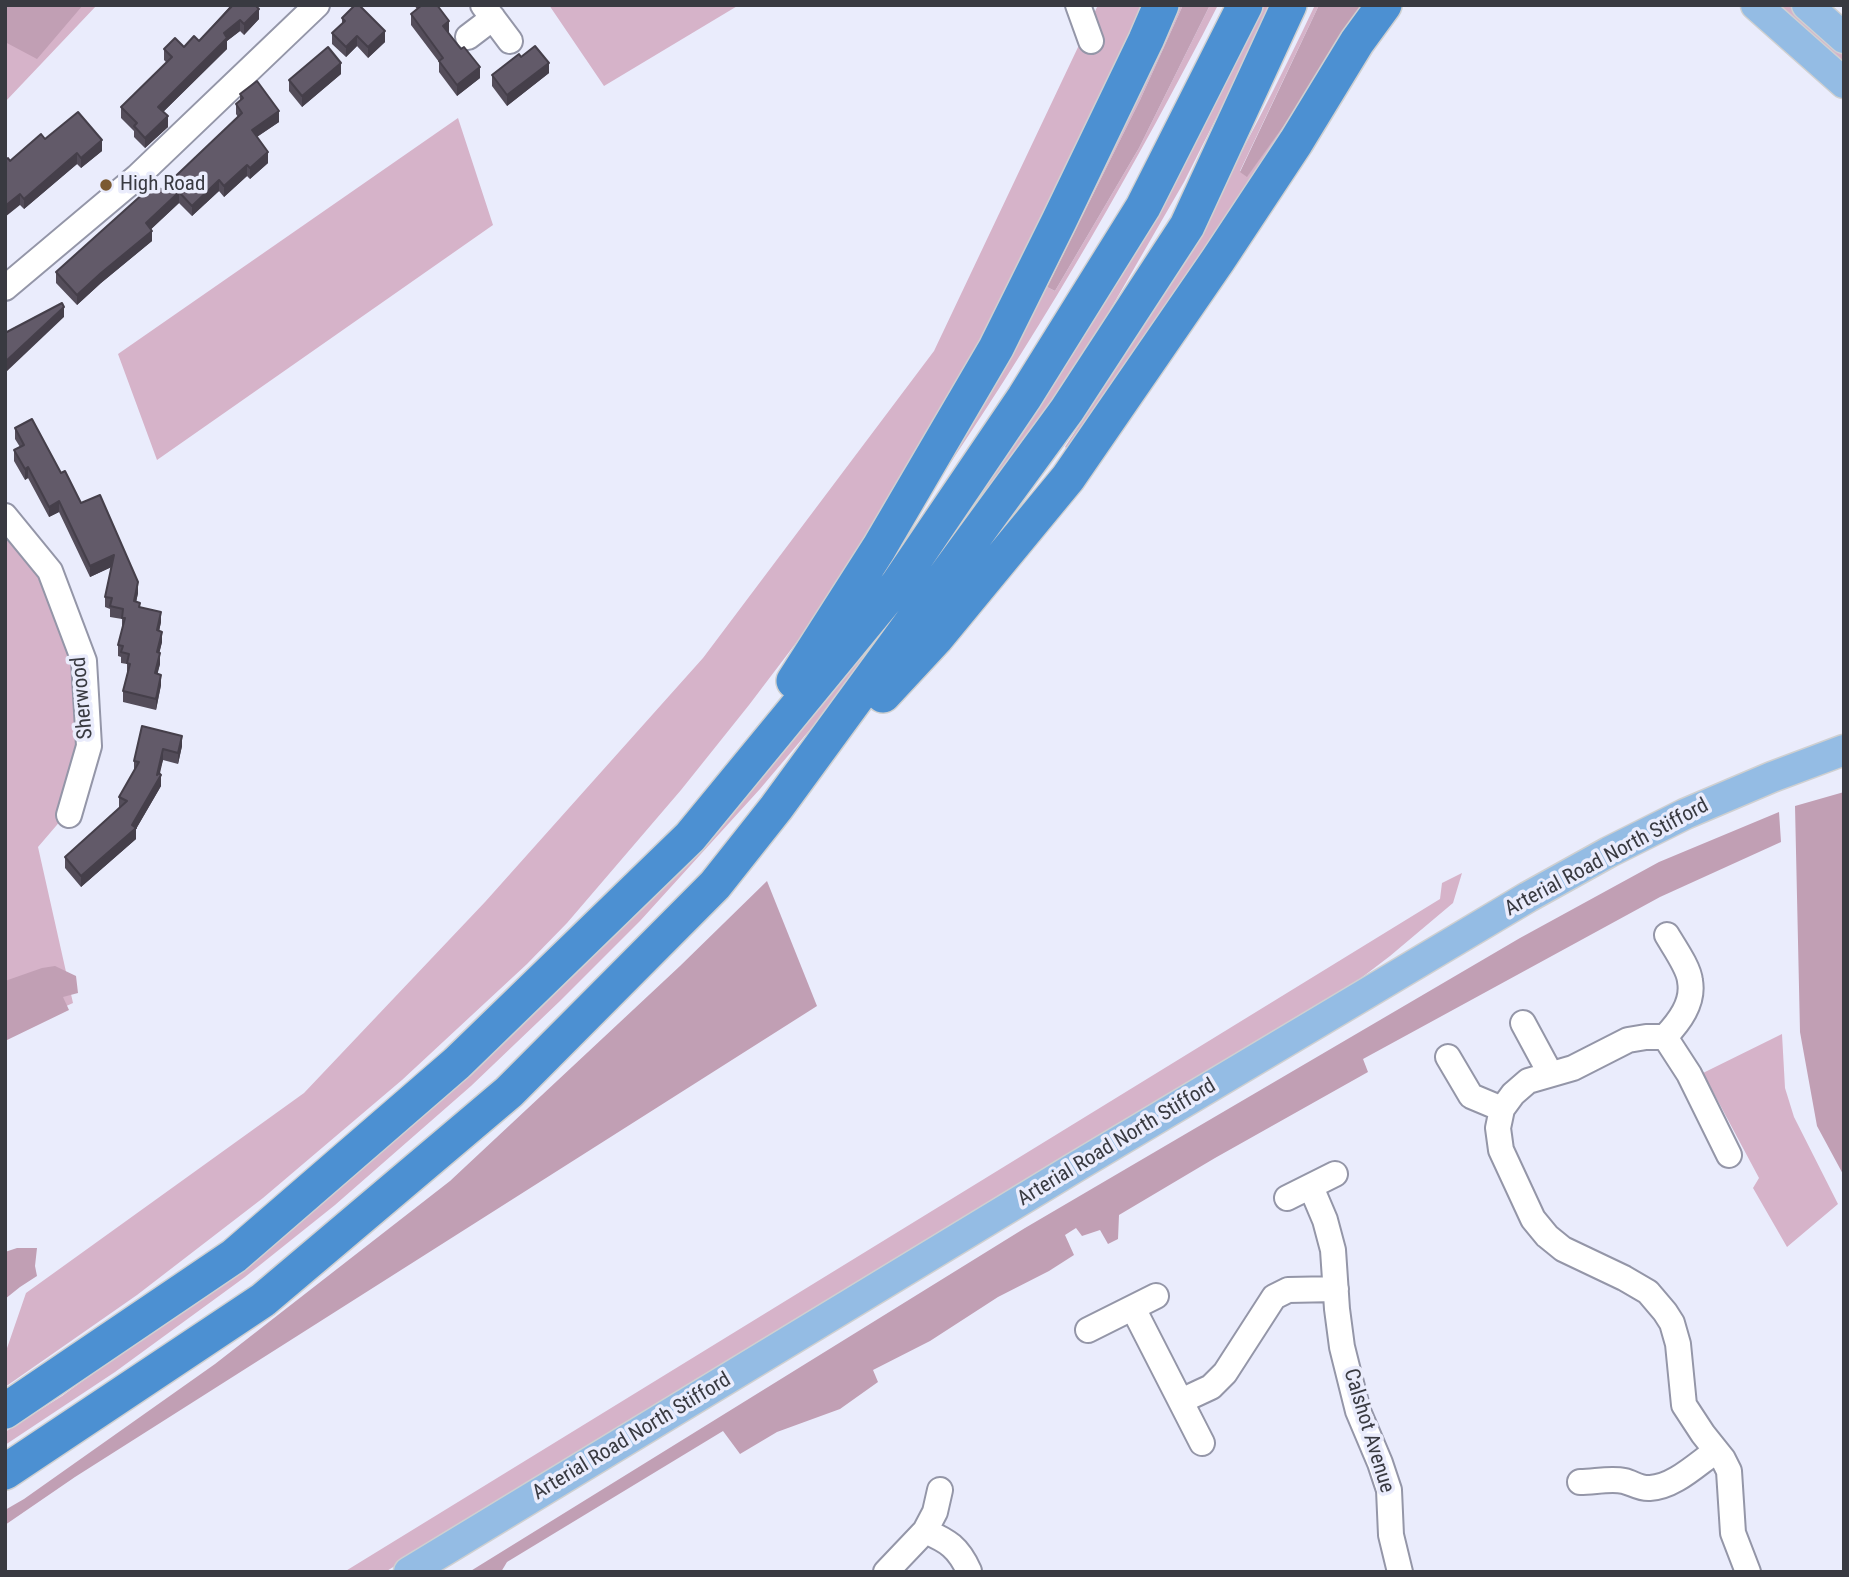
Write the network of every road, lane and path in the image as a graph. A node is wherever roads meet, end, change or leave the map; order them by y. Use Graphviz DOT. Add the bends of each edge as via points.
graph roads {
  1 [pos="317,5"];
  2 [pos="1078,5"];
  3 [pos="1161,5"];
  4 [pos="1245,5"];
  5 [pos="1289,5"];
  6 [pos="1384,5"];
  7 [pos="1756,5"];
  8 [pos="1807,5"];
  9 [pos="488,12"];
  10 [pos="468,37"];
  11 [pos="1844,38"];
  12 [pos="510,41"];
  13 [pos="1091,41"];
  14 [pos="1844,83"];
  15 [pos="5,288"];
  16 [pos="5,516"];
  17 [pos="1844,750"];
  18 [pos="776,808"];
  19 [pos="69,815"];
  20 [pos="690,837"];
  21 [pos="1667,935"];
  22 [pos="1523,1023"];
  23 [pos="1665,1037"];
  24 [pos="1448,1057"];
  25 [pos="1550,1073"];
  26 [pos="1502,1109"];
  27 [pos="1728,1155"];
  28 [pos="1335,1174"];
  29 [pos="1311,1187"];
  30 [pos="1287,1198"];
  31 [pos="1336,1289"];
  32 [pos="1156,1296"];
  33 [pos="1133,1308"];
  34 [pos="1088,1330"];
  35 [pos="1181,1401"];
  36 [pos="5,1411"];
  37 [pos="1202,1443"];
  38 [pos="1716,1451"];
  39 [pos="5,1472"];
  40 [pos="1580,1482"];
  41 [pos="940,1490"];
  42 [pos="925,1531"];
  43 [pos="969,1571"];
  44 [pos="409,1572"];
  45 [pos="886,1572"];
  46 [pos="1401,1572"];
  47 [pos="1748,1572"];
  1 -- 15 [label="street" via="137,177"];
  2 -- 13 [label="street"];
  3 -- 20 [label="highway" via="996,348 879,548"];
  4 -- 20 [label="highway" via="1143,207 1009,420 898,584"];
  5 -- 18 [label="highway" via="1187,226 1068,410"];
  6 -- 18 [label="highway" via="1068,478 936,638"];
  7 -- 14 [label="main road"];
  8 -- 11 [label="main road"];
  9 -- 10 [label="street"];
  9 -- 12 [label="street"];
  16 -- 19 [label="street, Sherwood" via="50,570 84,661 89,746"];
  17 -- 44 [label="main road, Arterial Road North Stifford" via="1685,814 1538,891"];
  18 -- 39 [label="highway" via="715,885 509,1092 263,1300"];
  20 -- 36 [label="highway" via="457,1063 234,1256"];
  21 -- 23 [label="street" via="1691,990 1679,1022"];
  22 -- 25 [label="street"];
  23 -- 25 [label="street" via="1628,1040 1573,1068"];
  23 -- 27 [label="street" via="1689,1074"];
  24 -- 26 [label="street" via="1471,1096"];
  25 -- 26 [label="street" via="1528,1081"];
  26 -- 38 [label="street" via="1498,1128 1501,1150 1533,1219 1563,1249 1637,1285 1665,1312 1677,1339 1684,1405"];
  28 -- 29 [label="street"];
  29 -- 30 [label="street"];
  29 -- 31 [label="street, Calshot Avenue" via="1333,1250"];
  31 -- 35 [label="street" via="1281,1292 1269,1303 1225,1373 1211,1387"];
  31 -- 46 [label="street, Calshot Avenue" via="1342,1347 1358,1411 1389,1490 1391,1535"];
  32 -- 33 [label="street"];
  33 -- 34 [label="street"];
  33 -- 35 [label="street"];
  35 -- 37 [label="street"];
  38 -- 40 [label="street" via="1661,1486 1639,1487 1621,1480"];
  38 -- 47 [label="street" via="1729,1471 1733,1534"];
  41 -- 42 [label="street"];
  42 -- 43 [label="street" via="952,1545"];
  42 -- 45 [label="street"];
}
